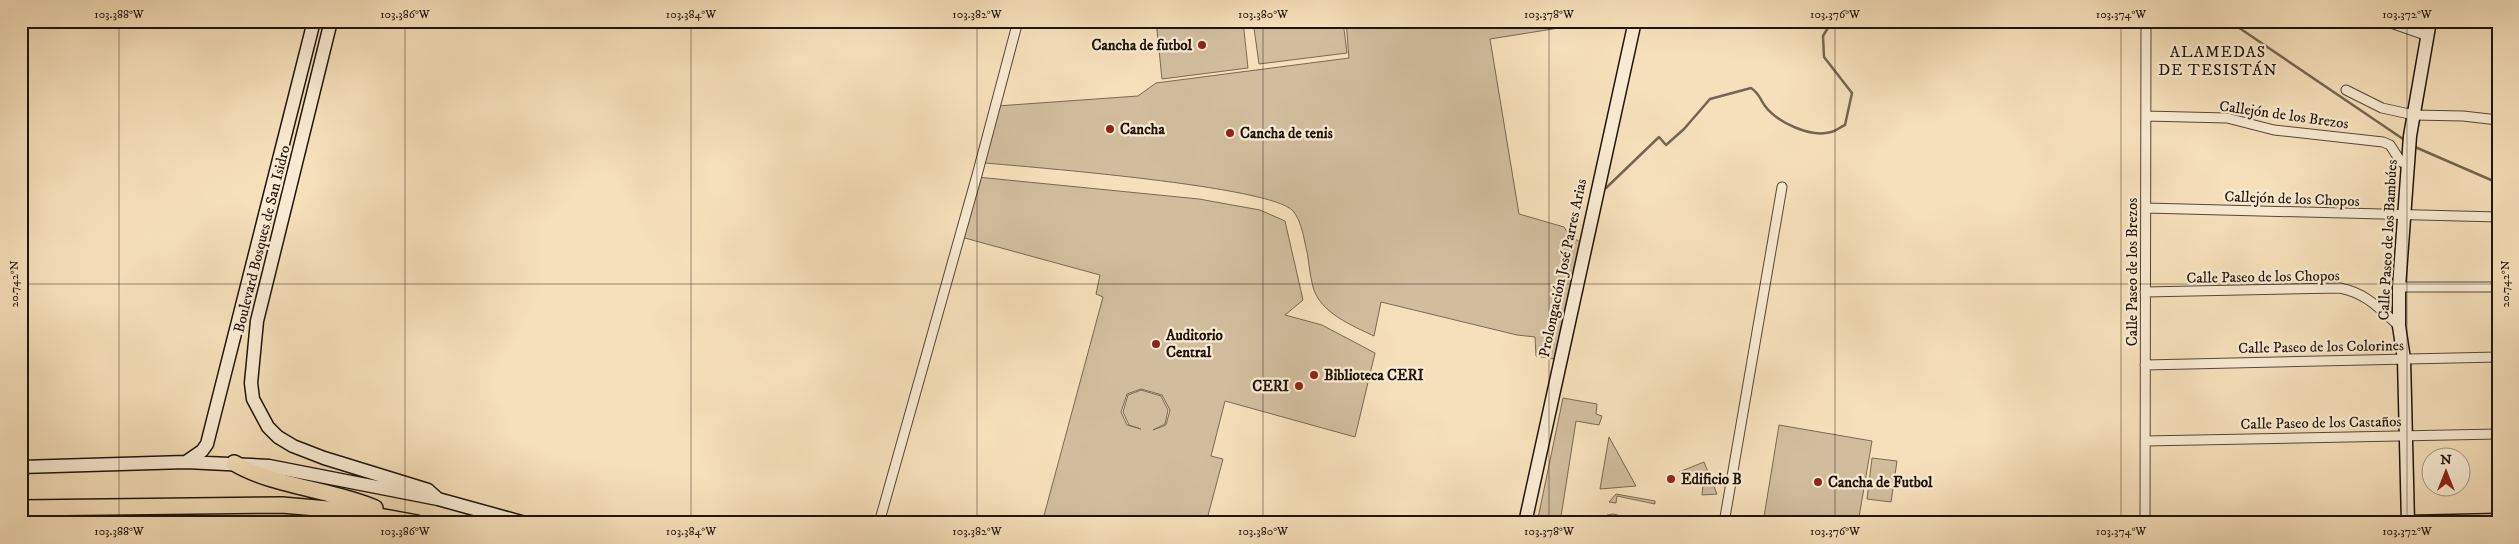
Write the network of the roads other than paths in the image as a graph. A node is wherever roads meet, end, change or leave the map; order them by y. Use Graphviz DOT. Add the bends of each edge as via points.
graph roads {
  1 [pos="314,21"];
  2 [pos="331,21"];
  3 [pos="1018,21"];
  4 [pos="1635,21"];
  5 [pos="2146,21"];
  6 [pos="2385,21"];
  7 [pos="2430,21"];
  8 [pos="2428,36"];
  9 [pos="303,67"];
  10 [pos="318,72"];
  11 [pos="2346,90"];
  12 [pos="2414,115"];
  13 [pos="2146,116"];
  14 [pos="2498,120"];
  15 [pos="2408,159"];
  16 [pos="1782,187"];
  17 [pos="2146,208"];
  18 [pos="2404,216"];
  19 [pos="2498,217"];
  20 [pos="2399,287"];
  21 [pos="2498,287"];
  22 [pos="2145,292"];
  23 [pos="2399,326"];
  24 [pos="2498,357"];
  25 [pos="2404,359"];
  26 [pos="2145,365"];
  27 [pos="2498,434"];
  28 [pos="2406,435"];
  29 [pos="2145,441"];
  30 [pos="186,462"];
  31 [pos="234,463"];
  32 [pos="21,467"];
  33 [pos="438,499"];
  34 [pos="21,508"];
  35 [pos="2498,520"];
  36 [pos="512,521"];
  37 [pos="2408,522"];
  38 [pos="417,523"];
  39 [pos="422,523"];
  40 [pos="525,523"];
  41 [pos="878,523"];
  42 [pos="1525,523"];
  43 [pos="1724,523"];
  44 [pos="2145,523"];
  45 [pos="2349,523"];
  1 -- 9 [label="main road, Boulevard Bosques de San Isidro"];
  2 -- 10 [label="main road, Boulevard Bosques de San Isidro"];
  3 -- 41 [label="street"];
  4 -- 42 [label="main road, Prolongación José Parres Arias"];
  5 -- 13 [label="street, Calle Paseo de los Brezos"];
  6 -- 8 [label="street"];
  7 -- 8 [label="main road, Calle Paseo de los Bambúes"];
  8 -- 12 [label="main road, Calle Paseo de los Bambúes"];
  9 -- 10 [label="main road"];
  9 -- 30 [label="main road, Boulevard Bosques de San Isidro" via="207,444"];
  10 -- 33 [label="main road, Boulevard Bosques de San Isidro" via="257,321 251,382 253,399 268,427 293,446 428,490"];
  11 -- 12 [label="street" via="2382,108"];
  12 -- 14 [label="street"];
  12 -- 15 [label="main road, Calle Paseo de los Bambúes"];
  13 -- 15 [label="street, Callejón de los Brezos" via="2227,118 2274,130 2383,142 2390,145 2401,162"];
  13 -- 17 [label="street, Calle Paseo de los Brezos"];
  15 -- 18 [label="main road, Calle Paseo de los Bambúes"];
  16 -- 43 [label="street"];
  17 -- 18 [label="street, Callejón de los Chopos"];
  17 -- 22 [label="street, Calle Paseo de los Brezos"];
  18 -- 19 [label="street, Callejón de los Chopos"];
  18 -- 20 [label="main road, Calle Paseo de los Bambúes"];
  20 -- 21 [label="street"];
  20 -- 23 [label="main road, Calle Paseo de los Bambúes"];
  22 -- 23 [label="street, Calle Paseo de los Chopos" via="2340,288 2367,298"];
  22 -- 26 [label="street, Calle Paseo de los Brezos"];
  23 -- 25 [label="main road, Calle Paseo de los Bambúes"];
  24 -- 25 [label="street, Calle Paseo de los Colorines"];
  25 -- 26 [label="street, Calle Paseo de los Colorines"];
  25 -- 28 [label="main road, Calle Paseo de los Bambúes"];
  26 -- 29 [label="street, Calle Paseo de los Brezos"];
  27 -- 28 [label="street, Calle Paseo de los Castaños"];
  28 -- 29 [label="street, Calle Paseo de los Castaños"];
  28 -- 37 [label="main road, Calle Paseo de los Bambúes"];
  29 -- 44 [label="street, Calle Paseo de los Brezos"];
  30 -- 31 [label="main road"];
  30 -- 32 [label="main road"];
  31 -- 33 [label="main road" via="269,466"];
  31 -- 39 [label="highway" via="250,472"];
  33 -- 36 [label="main road"];
  34 -- 38 [label="highway" via="282,505 351,511"];
  35 -- 37 [label="main road"];
  36 -- 40 [label="main road"];
  37 -- 45 [label="street"];
}
